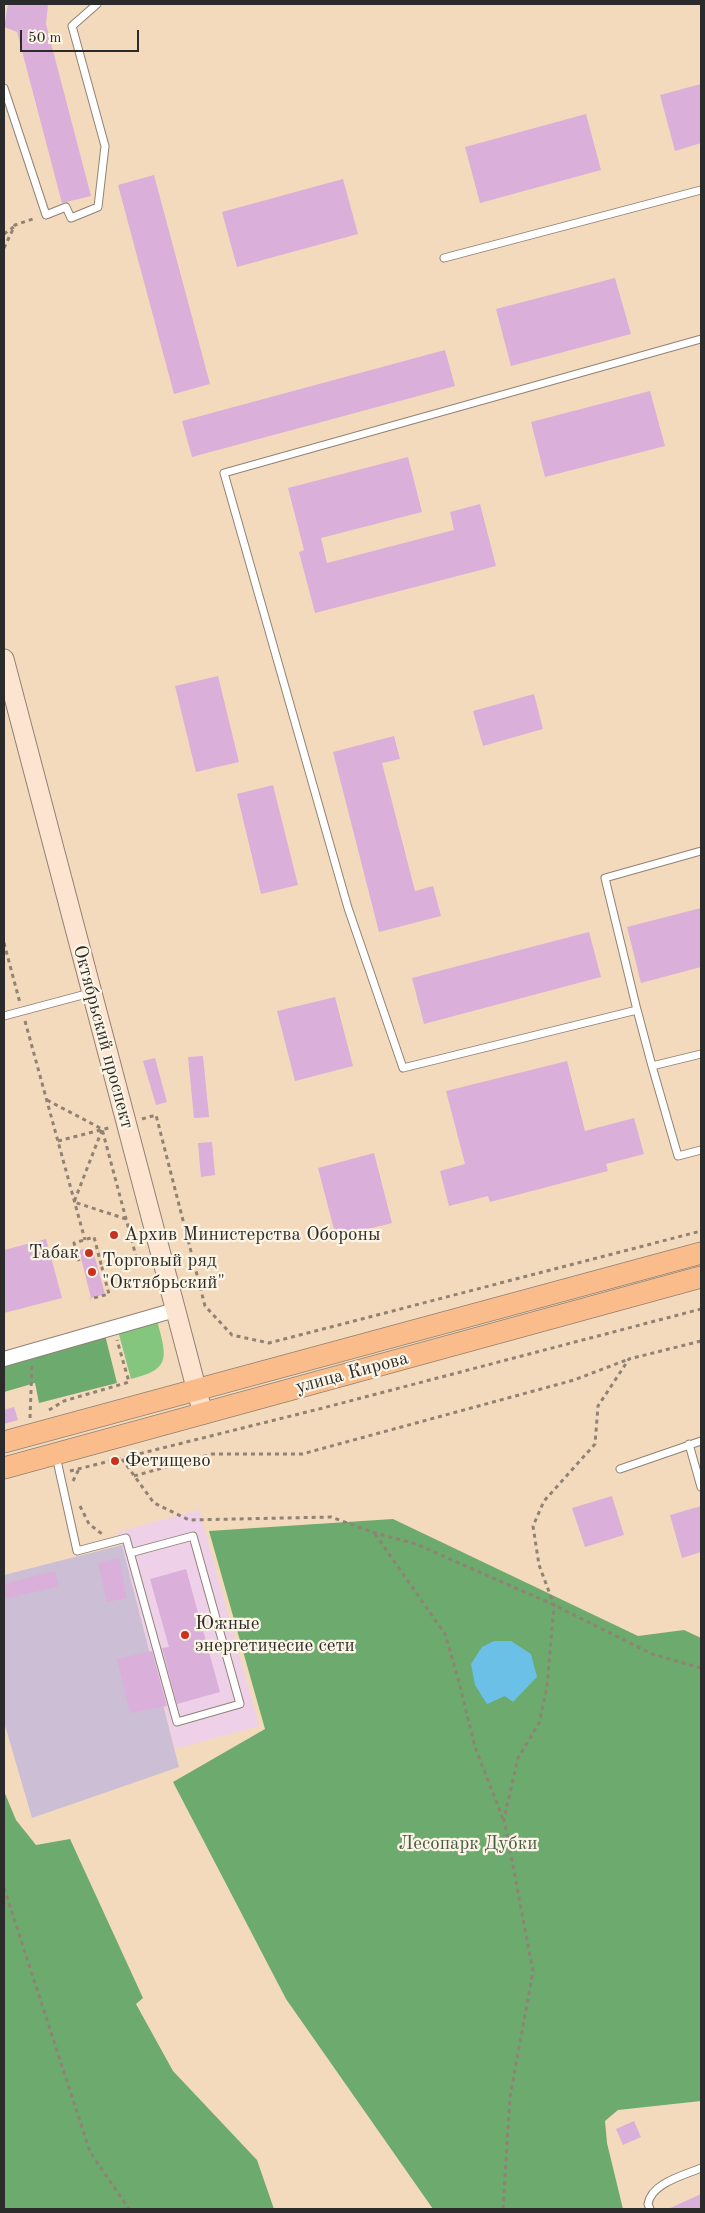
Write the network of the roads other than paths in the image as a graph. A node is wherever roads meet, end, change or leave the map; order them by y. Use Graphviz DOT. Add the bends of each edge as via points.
graph roads {
  1 [pos="97,4"];
  2 [pos="4,88"];
  3 [pos="701,190"];
  4 [pos="444,258"];
  5 [pos="701,339"];
  6 [pos="4,660"];
  7 [pos="701,850"];
  8 [pos="91,993"];
  9 [pos="635,1003"];
  10 [pos="4,1016"];
  11 [pos="701,1054"];
  12 [pos="652,1066"];
  13 [pos="701,1150"];
  14 [pos="701,1253"];
  15 [pos="701,1277"];
  16 [pos="175,1310"];
  17 [pos="4,1359"];
  18 [pos="196,1390"];
  19 [pos="202,1414"];
  20 [pos="701,1441"];
  21 [pos="4,1442"];
  22 [pos="689,1444"];
  23 [pos="58,1464"];
  24 [pos="4,1468"];
  25 [pos="620,1469"];
  26 [pos="701,1487"];
  27 [pos="130,1553"];
  28 [pos="701,2168"];
  29 [pos="650,2209"];
  1 -- 2 [label="lane" via="72,26 105,146 98,207 71,218 66,207 46,215"];
  3 -- 4 [label="lane"];
  5 -- 9 [label="lane" via="224,473 348,908 403,1068 637,1010"];
  6 -- 8 [label="main road, Октябрьский проспект"];
  7 -- 9 [label="lane" via="605,878"];
  8 -- 10 [label="lane"];
  8 -- 16 [label="main road, Октябрьский проспект"];
  9 -- 12 [label="lane"];
  11 -- 12 [label="lane"];
  12 -- 13 [label="lane" via="678,1156"];
  14 -- 18 [label="main road, улица Кирова"];
  15 -- 19 [label="main road, улица Кирова"];
  16 -- 17 [label="street"];
  16 -- 18 [label="main road, Октябрьский проспект"];
  18 -- 19 [label="main road, Октябрьский проспект"];
  18 -- 21 [label="main road, улица Кирова"];
  19 -- 23 [label="main road, улица Кирова"];
  20 -- 22 [label="lane"];
  22 -- 25 [label="lane"];
  22 -- 26 [label="lane"];
  23 -- 24 [label="main road, улица Кирова"];
  23 -- 27 [label="lane" via="77,1551 126,1538"];
  27 -- 27 [label="lane" via="193,1536 240,1704 177,1722"];
  28 -- 29 [label="lane" via="652,2193 648,2204"];
}
